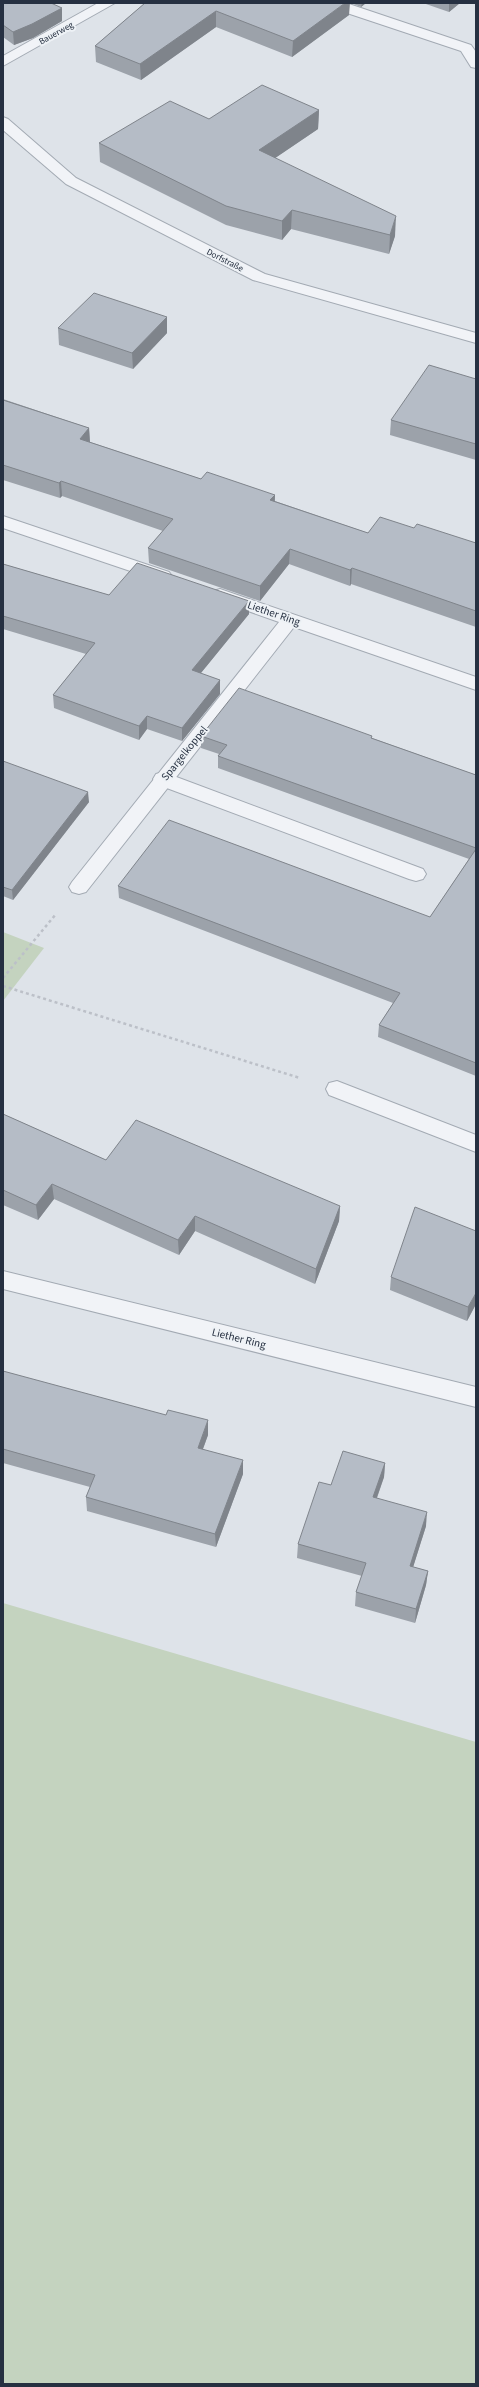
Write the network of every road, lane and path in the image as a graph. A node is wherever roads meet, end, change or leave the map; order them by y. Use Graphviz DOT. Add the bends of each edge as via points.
graph roads {
  1 [pos="108,3"];
  2 [pos="331,3"];
  3 [pos="3,62"];
  4 [pos="476,64"];
  5 [pos="3,122"];
  6 [pos="476,338"];
  7 [pos="3,522"];
  8 [pos="177,581"];
  9 [pos="200,588"];
  10 [pos="291,619"];
  11 [pos="476,684"];
  12 [pos="163,779"];
  13 [pos="416,874"];
  14 [pos="79,887"];
  15 [pos="3,978"];
  16 [pos="3,986"];
  17 [pos="337,1089"];
  18 [pos="476,1144"];
  19 [pos="3,1280"];
  20 [pos="476,1397"];
  1 -- 3 [label="street, Bauerweg"];
  2 -- 4 [label="street" via="466,48"];
  5 -- 6 [label="street, Dorfstraße" via="71,181 259,277"];
  7 -- 8 [label="street"];
  9 -- 10 [label="street, Liether Ring"];
  10 -- 11 [label="street, Liether Ring"];
  10 -- 12 [label="street, Spargelkoppel"];
  12 -- 13 [label="street"];
  12 -- 14 [label="street, Spargelkoppel"];
  14 -- 15 [label="path"];
  16 -- 17 [label="path"];
  17 -- 18 [label="street"];
  19 -- 20 [label="street, Liether Ring"];
}
